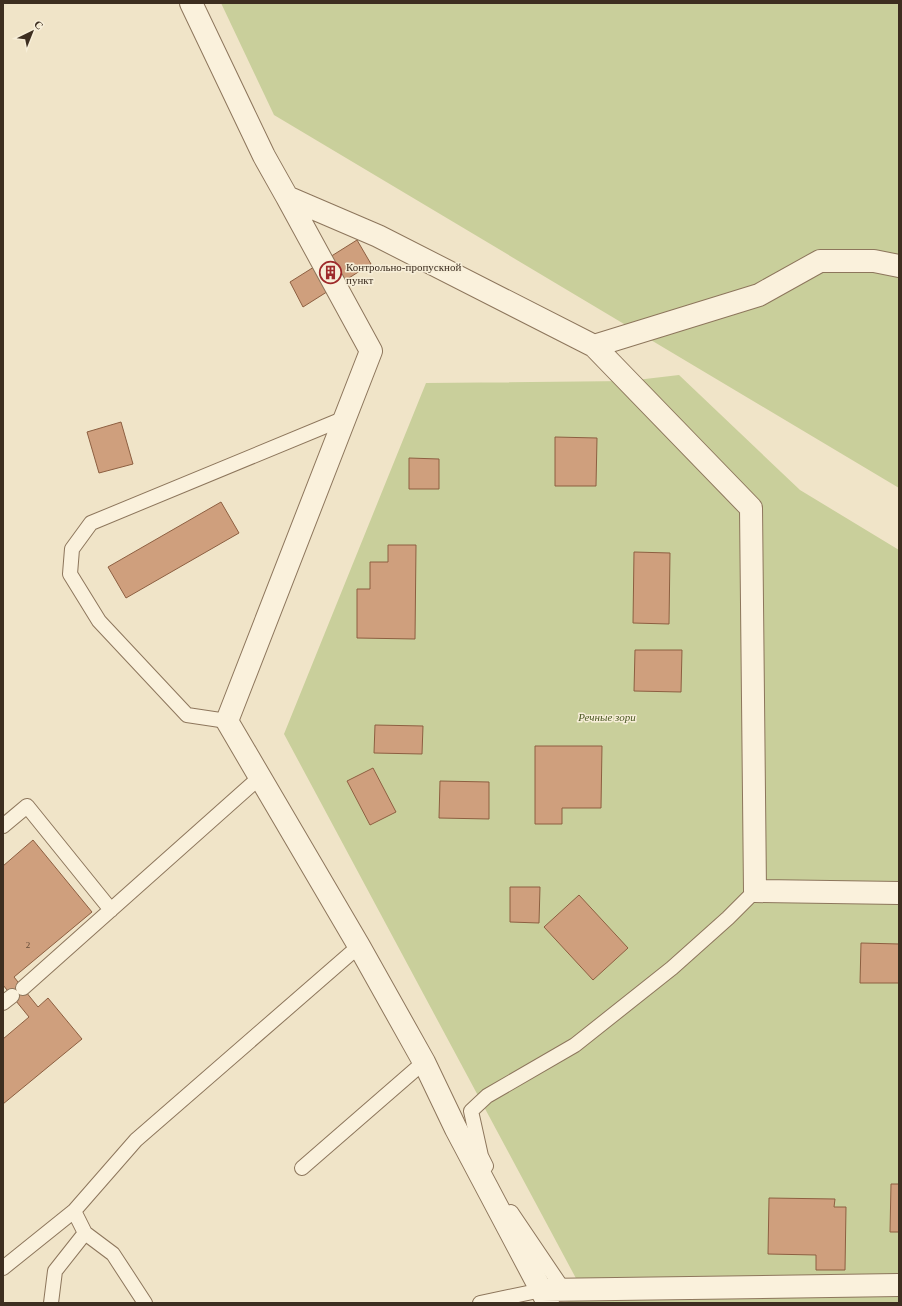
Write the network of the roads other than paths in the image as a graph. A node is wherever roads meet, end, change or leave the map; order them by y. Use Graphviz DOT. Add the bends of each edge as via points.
graph roads {
  1 [pos="191,3"];
  2 [pos="287,197"];
  3 [pos="899,266"];
  4 [pos="594,346"];
  5 [pos="345,418"];
  6 [pos="228,721"];
  7 [pos="260,777"];
  8 [pos="3,826"];
  9 [pos="755,891"];
  10 [pos="899,893"];
  11 [pos="111,910"];
  12 [pos="359,946"];
  13 [pos="12,996"];
  14 [pos="424,1062"];
  15 [pos="302,1168"];
  16 [pos="74,1211"];
  17 [pos="85,1233"];
  18 [pos="3,1268"];
  19 [pos="899,1286"];
  20 [pos="545,1297"];
  21 [pos="51,1303"];
  22 [pos="145,1303"];
  23 [pos="480,1303"];
  1 -- 2 [label="street" via="264,156"];
  2 -- 4 [label="street" via="378,236"];
  2 -- 5 [label="street" via="371,351"];
  3 -- 4 [label="street" via="874,261 820,261 758,296"];
  4 -- 9 [label="street" via="751,508"];
  5 -- 6 [label="street"];
  5 -- 6 [label="lane" via="91,523 72,549 70,574 99,622 187,715"];
  6 -- 7 [label="street"];
  7 -- 11 [label="lane"];
  7 -- 12 [label="street"];
  8 -- 11 [label="lane" via="27,806"];
  9 -- 10 [label="street"];
  9 -- 20 [label="lane" via="672,968 576,1045 487,1096 471,1111 480,1156 512,1216 561,1286"];
  11 -- 13 [label="lane"];
  12 -- 14 [label="street"];
  12 -- 16 [label="lane" via="136,1140"];
  14 -- 15 [label="lane"];
  14 -- 20 [label="street"];
  16 -- 17 [label="lane"];
  16 -- 18 [label="lane"];
  17 -- 21 [label="lane" via="56,1271"];
  17 -- 22 [label="lane" via="113,1254"];
  19 -- 20 [label="street"];
  20 -- 23 [label="lane"];
}
